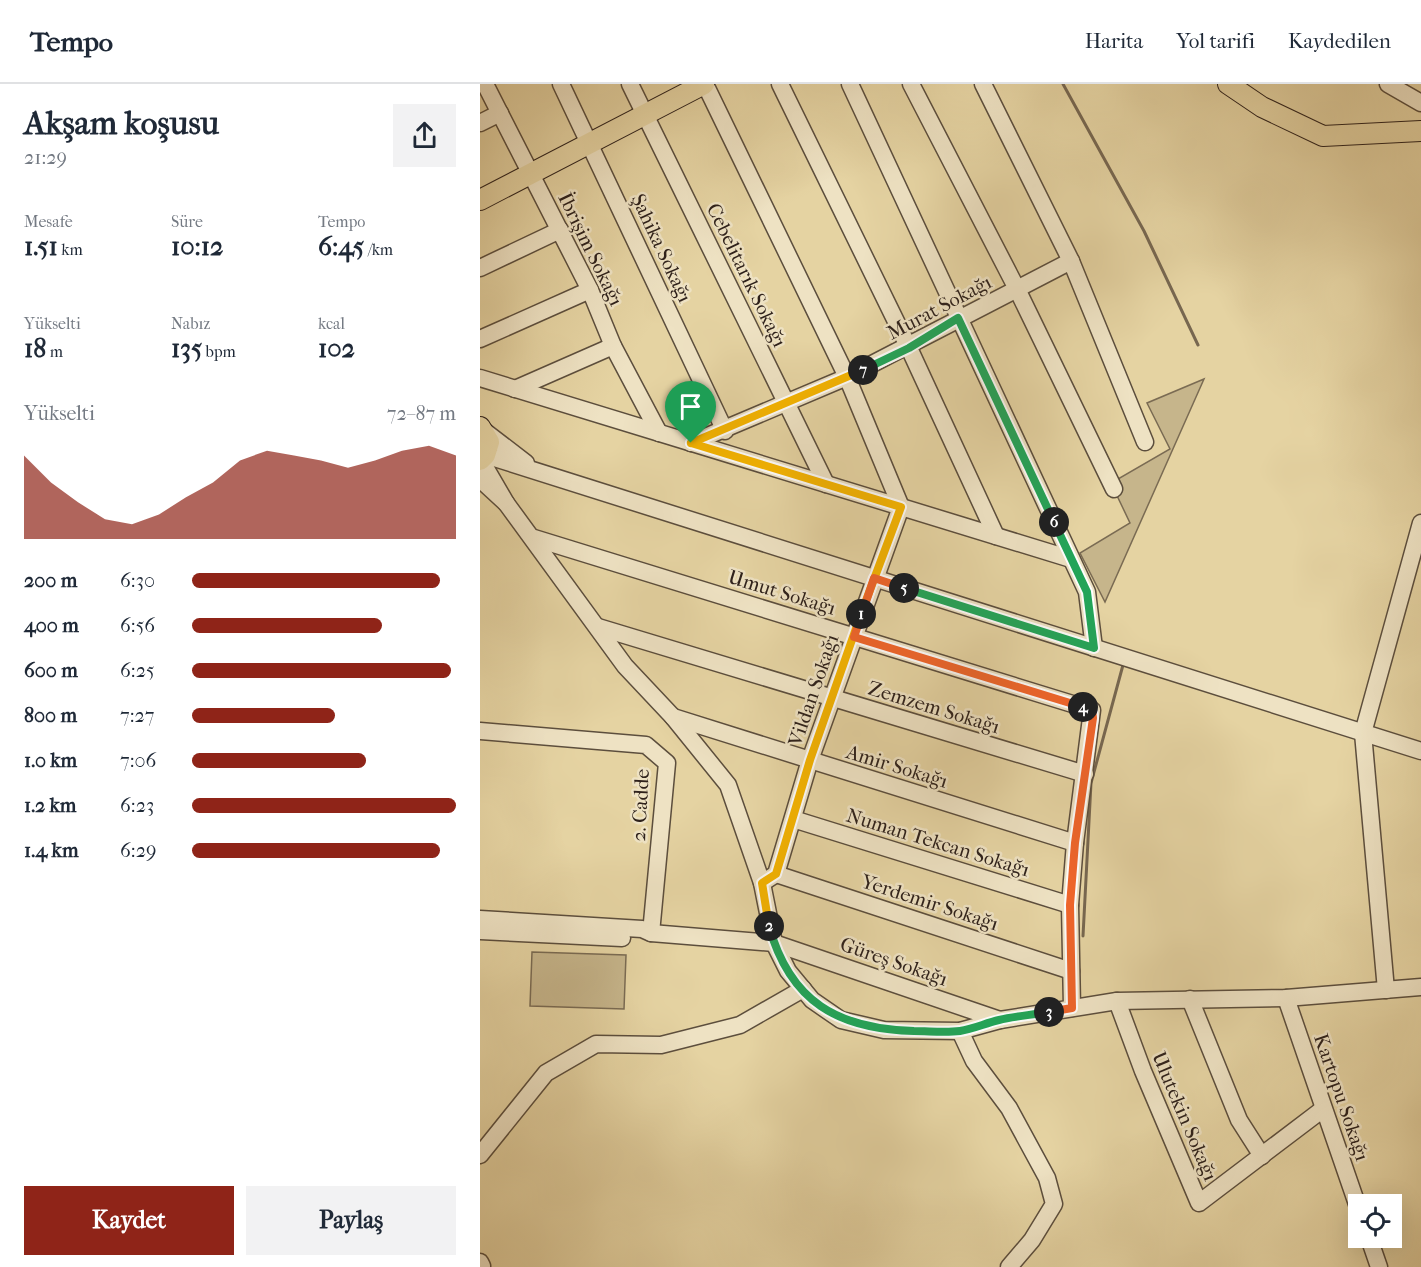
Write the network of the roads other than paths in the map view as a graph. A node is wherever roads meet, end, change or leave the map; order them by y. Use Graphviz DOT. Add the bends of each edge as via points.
graph roads {
  1 [pos="485,84"];
  2 [pos="561,84"];
  3 [pos="630,84"];
  4 [pos="704,84"];
  5 [pos="780,84"];
  6 [pos="850,84"];
  7 [pos="910,84"];
  8 [pos="983,84"];
  9 [pos="1228,84"];
  10 [pos="1388,84"];
  11 [pos="1421,103"];
  12 [pos="500,113"];
  13 [pos="646,114"];
  14 [pos="480,123"];
  15 [pos="1421,131"];
  16 [pos="589,143"];
  17 [pos="529,174"];
  18 [pos="480,200"];
  19 [pos="560,230"];
  20 [pos="1071,261"];
  21 [pos="480,268"];
  22 [pos="590,290"];
  23 [pos="1017,290"];
  24 [pos="958,318"];
  25 [pos="480,339"];
  26 [pos="613,346"];
  27 [pos="909,348"];
  28 [pos="847,377"];
  29 [pos="480,378"];
  30 [pos="515,389"];
  31 [pos="785,403"];
  32 [pos="482,428"];
  33 [pos="725,431"];
  34 [pos="659,433"];
  35 [pos="1145,442"];
  36 [pos="691,443"];
  37 [pos="482,458"];
  38 [pos="536,471"];
  39 [pos="480,479"];
  40 [pos="826,484"];
  41 [pos="1114,489"];
  42 [pos="506,503"];
  43 [pos="901,507"];
  44 [pos="1421,523"];
  45 [pos="996,536"];
  46 [pos="534,538"];
  47 [pos="1071,559"];
  48 [pos="874,578"];
  49 [pos="597,627"];
  50 [pos="854,637"];
  51 [pos="1094,648"];
  52 [pos="832,698"];
  53 [pos="673,717"];
  54 [pos="480,731"];
  55 [pos="1363,733"];
  56 [pos="1421,751"];
  57 [pos="810,760"];
  58 [pos="1085,774"];
  59 [pos="793,819"];
  60 [pos="1075,843"];
  61 [pos="769,878"];
  62 [pos="1070,905"];
  63 [pos="480,919"];
  64 [pos="480,931"];
  65 [pos="651,933"];
  66 [pos="774,943"];
  67 [pos="1071,971"];
  68 [pos="1421,987"];
  69 [pos="803,989"];
  70 [pos="1386,990"];
  71 [pos="1286,998"];
  72 [pos="1190,999"];
  73 [pos="1117,1001"];
  74 [pos="1072,1008"];
  75 [pos="1000,1020"];
  76 [pos="960,1031"];
  77 [pos="1323,1109"];
  78 [pos="480,1155"];
  79 [pos="1262,1156"];
  80 [pos="1353,1194"];
  81 [pos="1372,1248"];
  82 [pos="1009,1267"];
  83 [pos="1379,1267"];
  1 -- 12 [label="street, İbrişim Sokağı"];
  2 -- 16 [label="street, Şahika Sokağı"];
  3 -- 13 [label="street, Cebelitarık Sokağı"];
  4 -- 13 [label="main road"];
  4 -- 28 [label="street"];
  5 -- 27 [label="street"];
  6 -- 24 [label="street"];
  7 -- 23 [label="street"];
  8 -- 20 [label="street"];
  9 -- 15 [label="main road" via="1262,107 1323,136"];
  10 -- 11 [label="street"];
  12 -- 14 [label="street"];
  12 -- 17 [label="street, İbrişim Sokağı"];
  13 -- 16 [label="main road"];
  13 -- 31 [label="street, Cebelitarık Sokağı"];
  16 -- 17 [label="main road"];
  16 -- 33 [label="street, Şahika Sokağı"];
  17 -- 18 [label="main road"];
  17 -- 19 [label="street, İbrişim Sokağı"];
  19 -- 21 [label="street"];
  19 -- 22 [label="street, İbrişim Sokağı"];
  20 -- 23 [label="street, Murat Sokağı"];
  20 -- 35 [label="street"];
  22 -- 25 [label="street"];
  22 -- 26 [label="street, İbrişim Sokağı"];
  23 -- 24 [label="street, Murat Sokağı"];
  23 -- 41 [label="street"];
  24 -- 27 [label="street, Murat Sokağı"];
  24 -- 47 [label="street"];
  26 -- 30 [label="street"];
  26 -- 34 [label="street, İbrişim Sokağı"];
  27 -- 28 [label="street, Murat Sokağı"];
  27 -- 45 [label="street"];
  28 -- 31 [label="street, Murat Sokağı"];
  28 -- 43 [label="street"];
  29 -- 30 [label="street"];
  30 -- 34 [label="street"];
  31 -- 33 [label="street, Murat Sokağı"];
  31 -- 40 [label="street, Cebelitarık Sokağı"];
  32 -- 37 [label="main road" via="489,442"];
  32 -- 38 [label="street"];
  33 -- 36 [label="street, Murat Sokağı"];
  34 -- 36 [label="street"];
  36 -- 40 [label="street"];
  37 -- 38 [label="street"];
  37 -- 42 [label="street"];
  38 -- 48 [label="street"];
  39 -- 42 [label="street"];
  40 -- 43 [label="street"];
  42 -- 46 [label="street"];
  43 -- 45 [label="street"];
  43 -- 48 [label="street, Vildan Sokağı"];
  44 -- 55 [label="street"];
  45 -- 47 [label="street"];
  46 -- 49 [label="street"];
  46 -- 50 [label="street, Umut Sokağı"];
  47 -- 51 [label="street" via="1087,592"];
  48 -- 50 [label="street, Vildan Sokağı"];
  48 -- 51 [label="street"];
  49 -- 52 [label="street, Zemzem Sokağı"];
  49 -- 53 [label="street" via="626,666"];
  50 -- 52 [label="street, Vildan Sokağı"];
  50 -- 58 [label="street, Umut Sokağı" via="1092,710"];
  51 -- 55 [label="street"];
  52 -- 57 [label="street, Vildan Sokağı"];
  52 -- 58 [label="street, Zemzem Sokağı"];
  53 -- 57 [label="street, Amir Sokağı"];
  53 -- 61 [label="street" via="728,785"];
  54 -- 65 [label="street, 2. Cadde" via="646,746 667,763"];
  55 -- 56 [label="street"];
  55 -- 70 [label="street"];
  57 -- 59 [label="street, Vildan Sokağı"];
  57 -- 60 [label="street, Amir Sokağı"];
  58 -- 60 [label="street"];
  59 -- 61 [label="street, Vildan Sokağı"];
  59 -- 62 [label="street, Numan Tekcan Sokağı"];
  60 -- 62 [label="street"];
  61 -- 66 [label="street"];
  61 -- 67 [label="street, Yerdemir Sokağı"];
  62 -- 67 [label="street"];
  63 -- 65 [label="street" via="631,928"];
  64 -- 65 [label="street" via="640,939"];
  65 -- 66 [label="street, Güreş Sokağı"];
  66 -- 69 [label="street" via="788,971"];
  66 -- 75 [label="street, Güreş Sokağı"];
  67 -- 74 [label="street"];
  68 -- 70 [label="street"];
  69 -- 76 [label="street" via="841,1020 884,1030"];
  69 -- 78 [label="street" via="740,1025 661,1045 596,1044 546,1073"];
  70 -- 71 [label="street"];
  71 -- 72 [label="street"];
  71 -- 77 [label="street, Kartopu Sokağı"];
  72 -- 73 [label="street"];
  72 -- 79 [label="street" via="1239,1120"];
  73 -- 74 [label="street"];
  73 -- 79 [label="street, Ulutekin Sokağı" via="1199,1203"];
  74 -- 75 [label="street"];
  75 -- 76 [label="street"];
  76 -- 82 [label="street" via="974,1061 1009,1108 1047,1178 1054,1204 1032,1240"];
  77 -- 79 [label="street, Ulutekin Sokağı"];
  77 -- 80 [label="street, Kartopu Sokağı"];
  81 -- 83 [label="street"];
}
